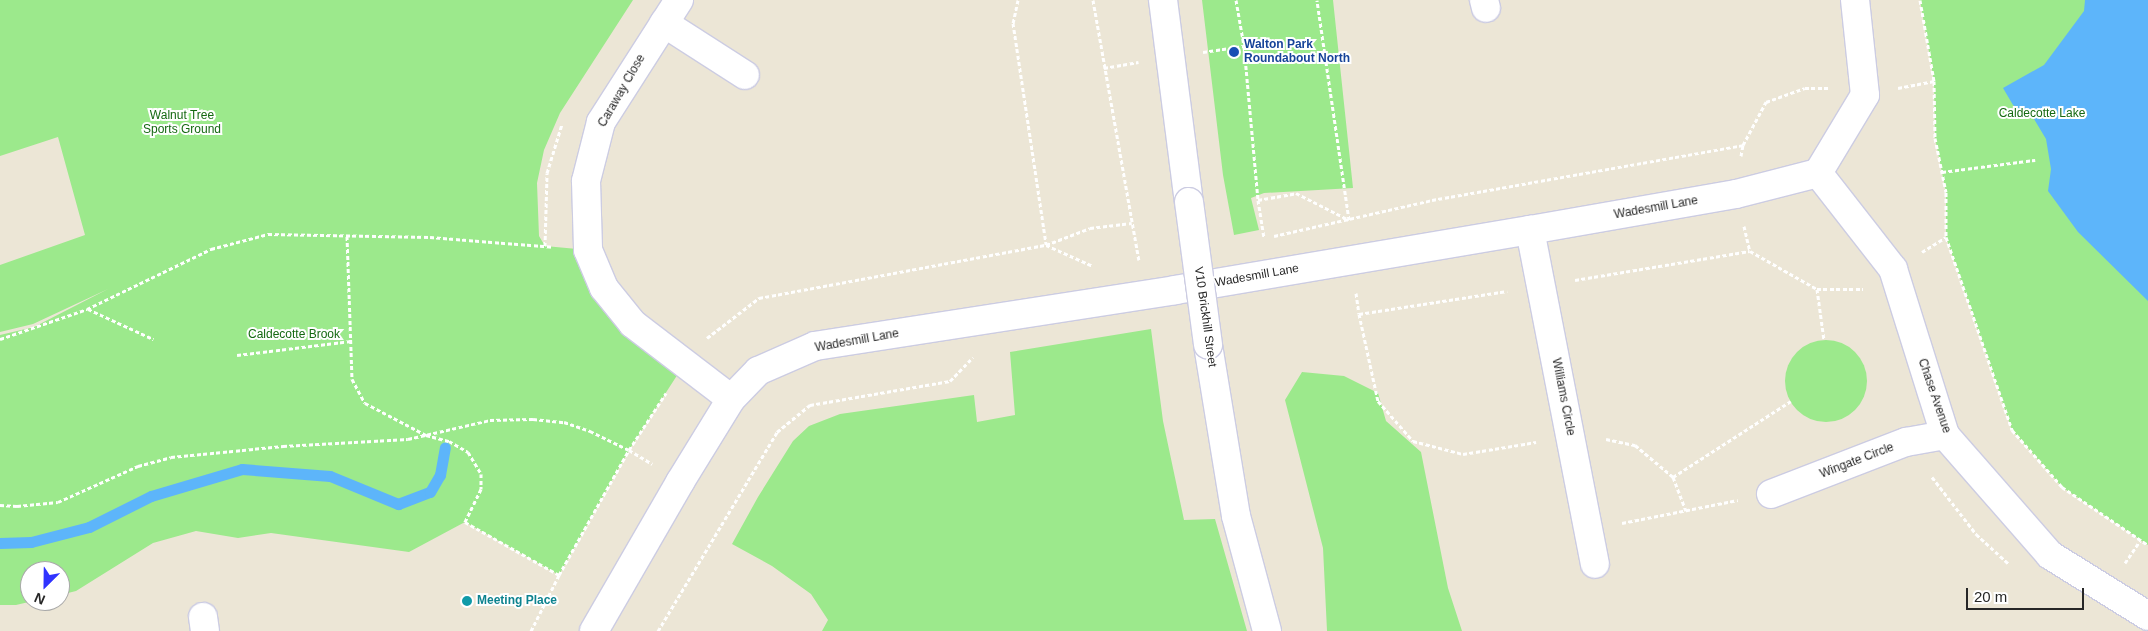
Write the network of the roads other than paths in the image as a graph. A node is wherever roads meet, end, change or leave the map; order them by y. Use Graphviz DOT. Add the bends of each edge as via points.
graph roads {
  1 [pos="679,0"];
  2 [pos="1163,0"];
  3 [pos="1855,0"];
  4 [pos="664,24"];
  5 [pos="745,75"];
  6 [pos="1818,173"];
  7 [pos="1530,230"];
  8 [pos="731,399"];
  9 [pos="1944,435"];
  10 [pos="1771,494"];
  11 [pos="1595,564"];
  12 [pos="2148,616"];
  13 [pos="594,631"];
  14 [pos="1267,631"];
  1 -- 4 [label="street, Caraway Close"];
  2 -- 14 [label="street, V10 Brickhill Street, bridge" via="1208,346 1236,516"];
  3 -- 6 [label="street" via="1865,95"];
  4 -- 5 [label="street"];
  4 -- 8 [label="street, Caraway Close" via="601,122 586,181 588,250 604,288 634,324"];
  6 -- 7 [label="street, Wadesmill Lane" via="1736,194"];
  6 -- 9 [label="street, Chase Avenue" via="1892,269"];
  7 -- 8 [label="street, Wadesmill Lane" via="816,346 758,371"];
  7 -- 11 [label="street, Williams Circle"];
  8 -- 13 [label="street, Wadesmill Lane"];
  9 -- 10 [label="street, Wingate Circle" via="1906,442"];
  9 -- 12 [label="street, Chase Avenue" via="2050,555"];
}
